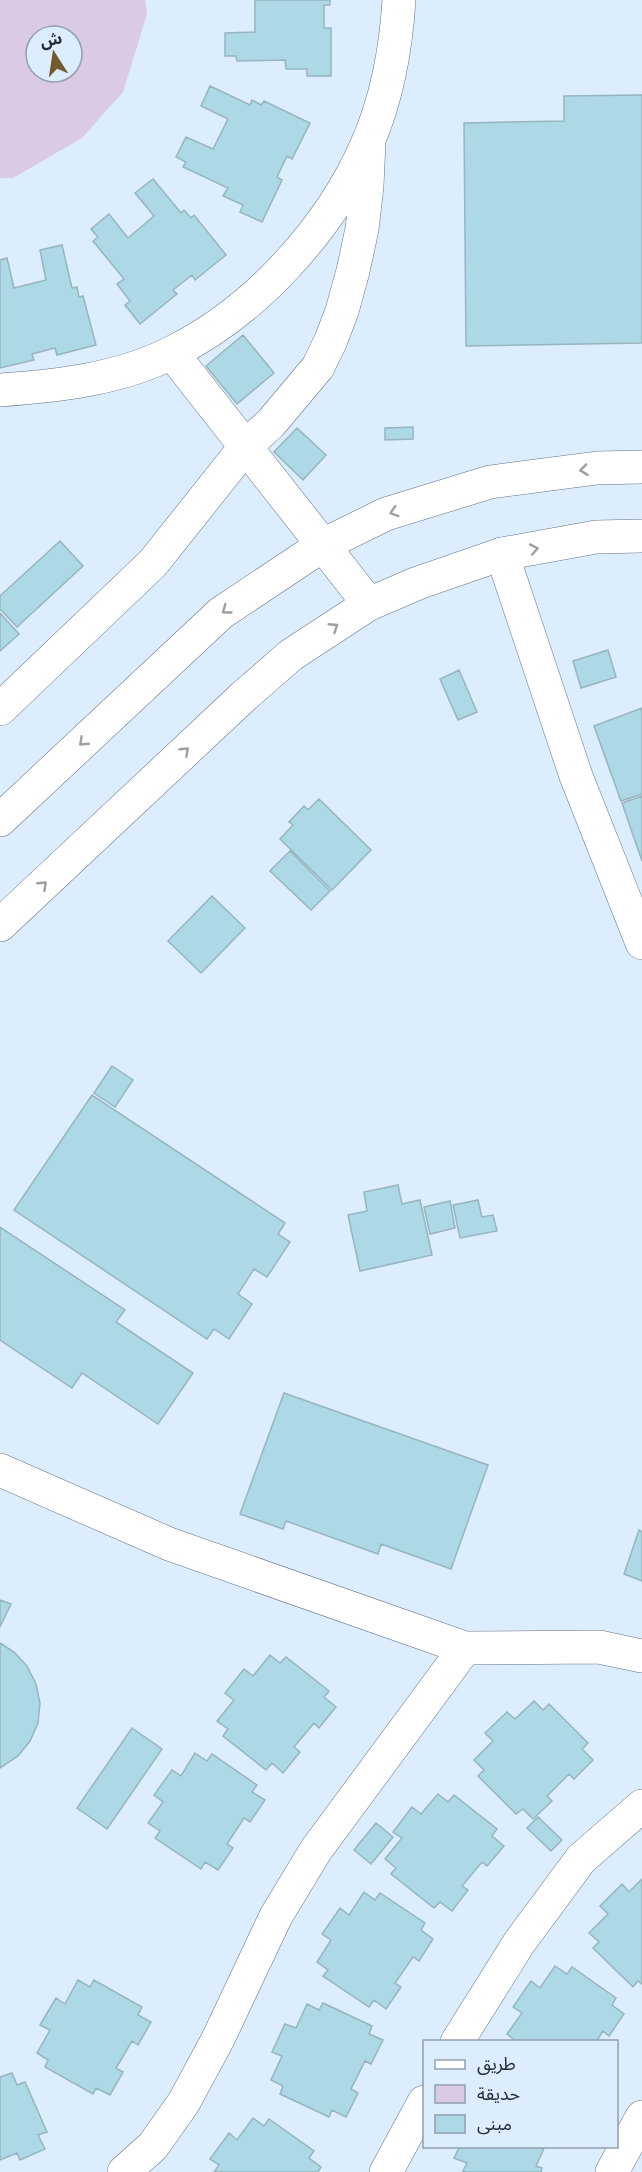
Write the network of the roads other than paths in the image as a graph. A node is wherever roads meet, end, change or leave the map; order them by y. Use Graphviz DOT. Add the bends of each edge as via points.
graph roads {
  1 [pos="399,0"];
  2 [pos="369,141"];
  3 [pos="172,353"];
  4 [pos="0,390"];
  5 [pos="246,446"];
  6 [pos="642,467"];
  7 [pos="642,536"];
  8 [pos="323,545"];
  9 [pos="502,554"];
  10 [pos="369,604"];
  11 [pos="0,709"];
  12 [pos="0,820"];
  13 [pos="0,925"];
  14 [pos="642,943"];
  15 [pos="0,1470"];
  16 [pos="465,1648"];
  17 [pos="642,1656"];
  18 [pos="642,1806"];
  19 [pos="458,2040"];
  20 [pos="423,2104"];
  21 [pos="642,2117"];
  22 [pos="124,2172"];
  23 [pos="386,2172"];
  24 [pos="612,2172"];
  1 -- 2 [label="street" via="386,87"];
  2 -- 3 [label="street" via="328,214 274,279 208,332"];
  2 -- 5 [label="street" via="362,229 331,339 318,367"];
  3 -- 4 [label="street" via="127,370"];
  3 -- 5 [label="street"];
  5 -- 8 [label="street"];
  5 -- 11 [label="street" via="153,563"];
  6 -- 8 [label="street, one-way" via="597,468 490,482 386,514"];
  9 -- 7 [label="street, one-way" via="596,537"];
  8 -- 10 [label="street"];
  8 -- 12 [label="street, one-way" via="221,613"];
  9 -- 10 [label="street"];
  9 -- 14 [label="street" via="576,776"];
  13 -- 10 [label="street, one-way" via="291,655"];
  15 -- 16 [label="street" via="169,1544"];
  16 -- 17 [label="street" via="598,1647"];
  16 -- 22 [label="street" via="316,1850 276,1916 184,2102 153,2146"];
  18 -- 19 [label="street" via="581,1859 519,1942"];
  20 -- 23 [label="street"];
  21 -- 24 [label="street"];
}
